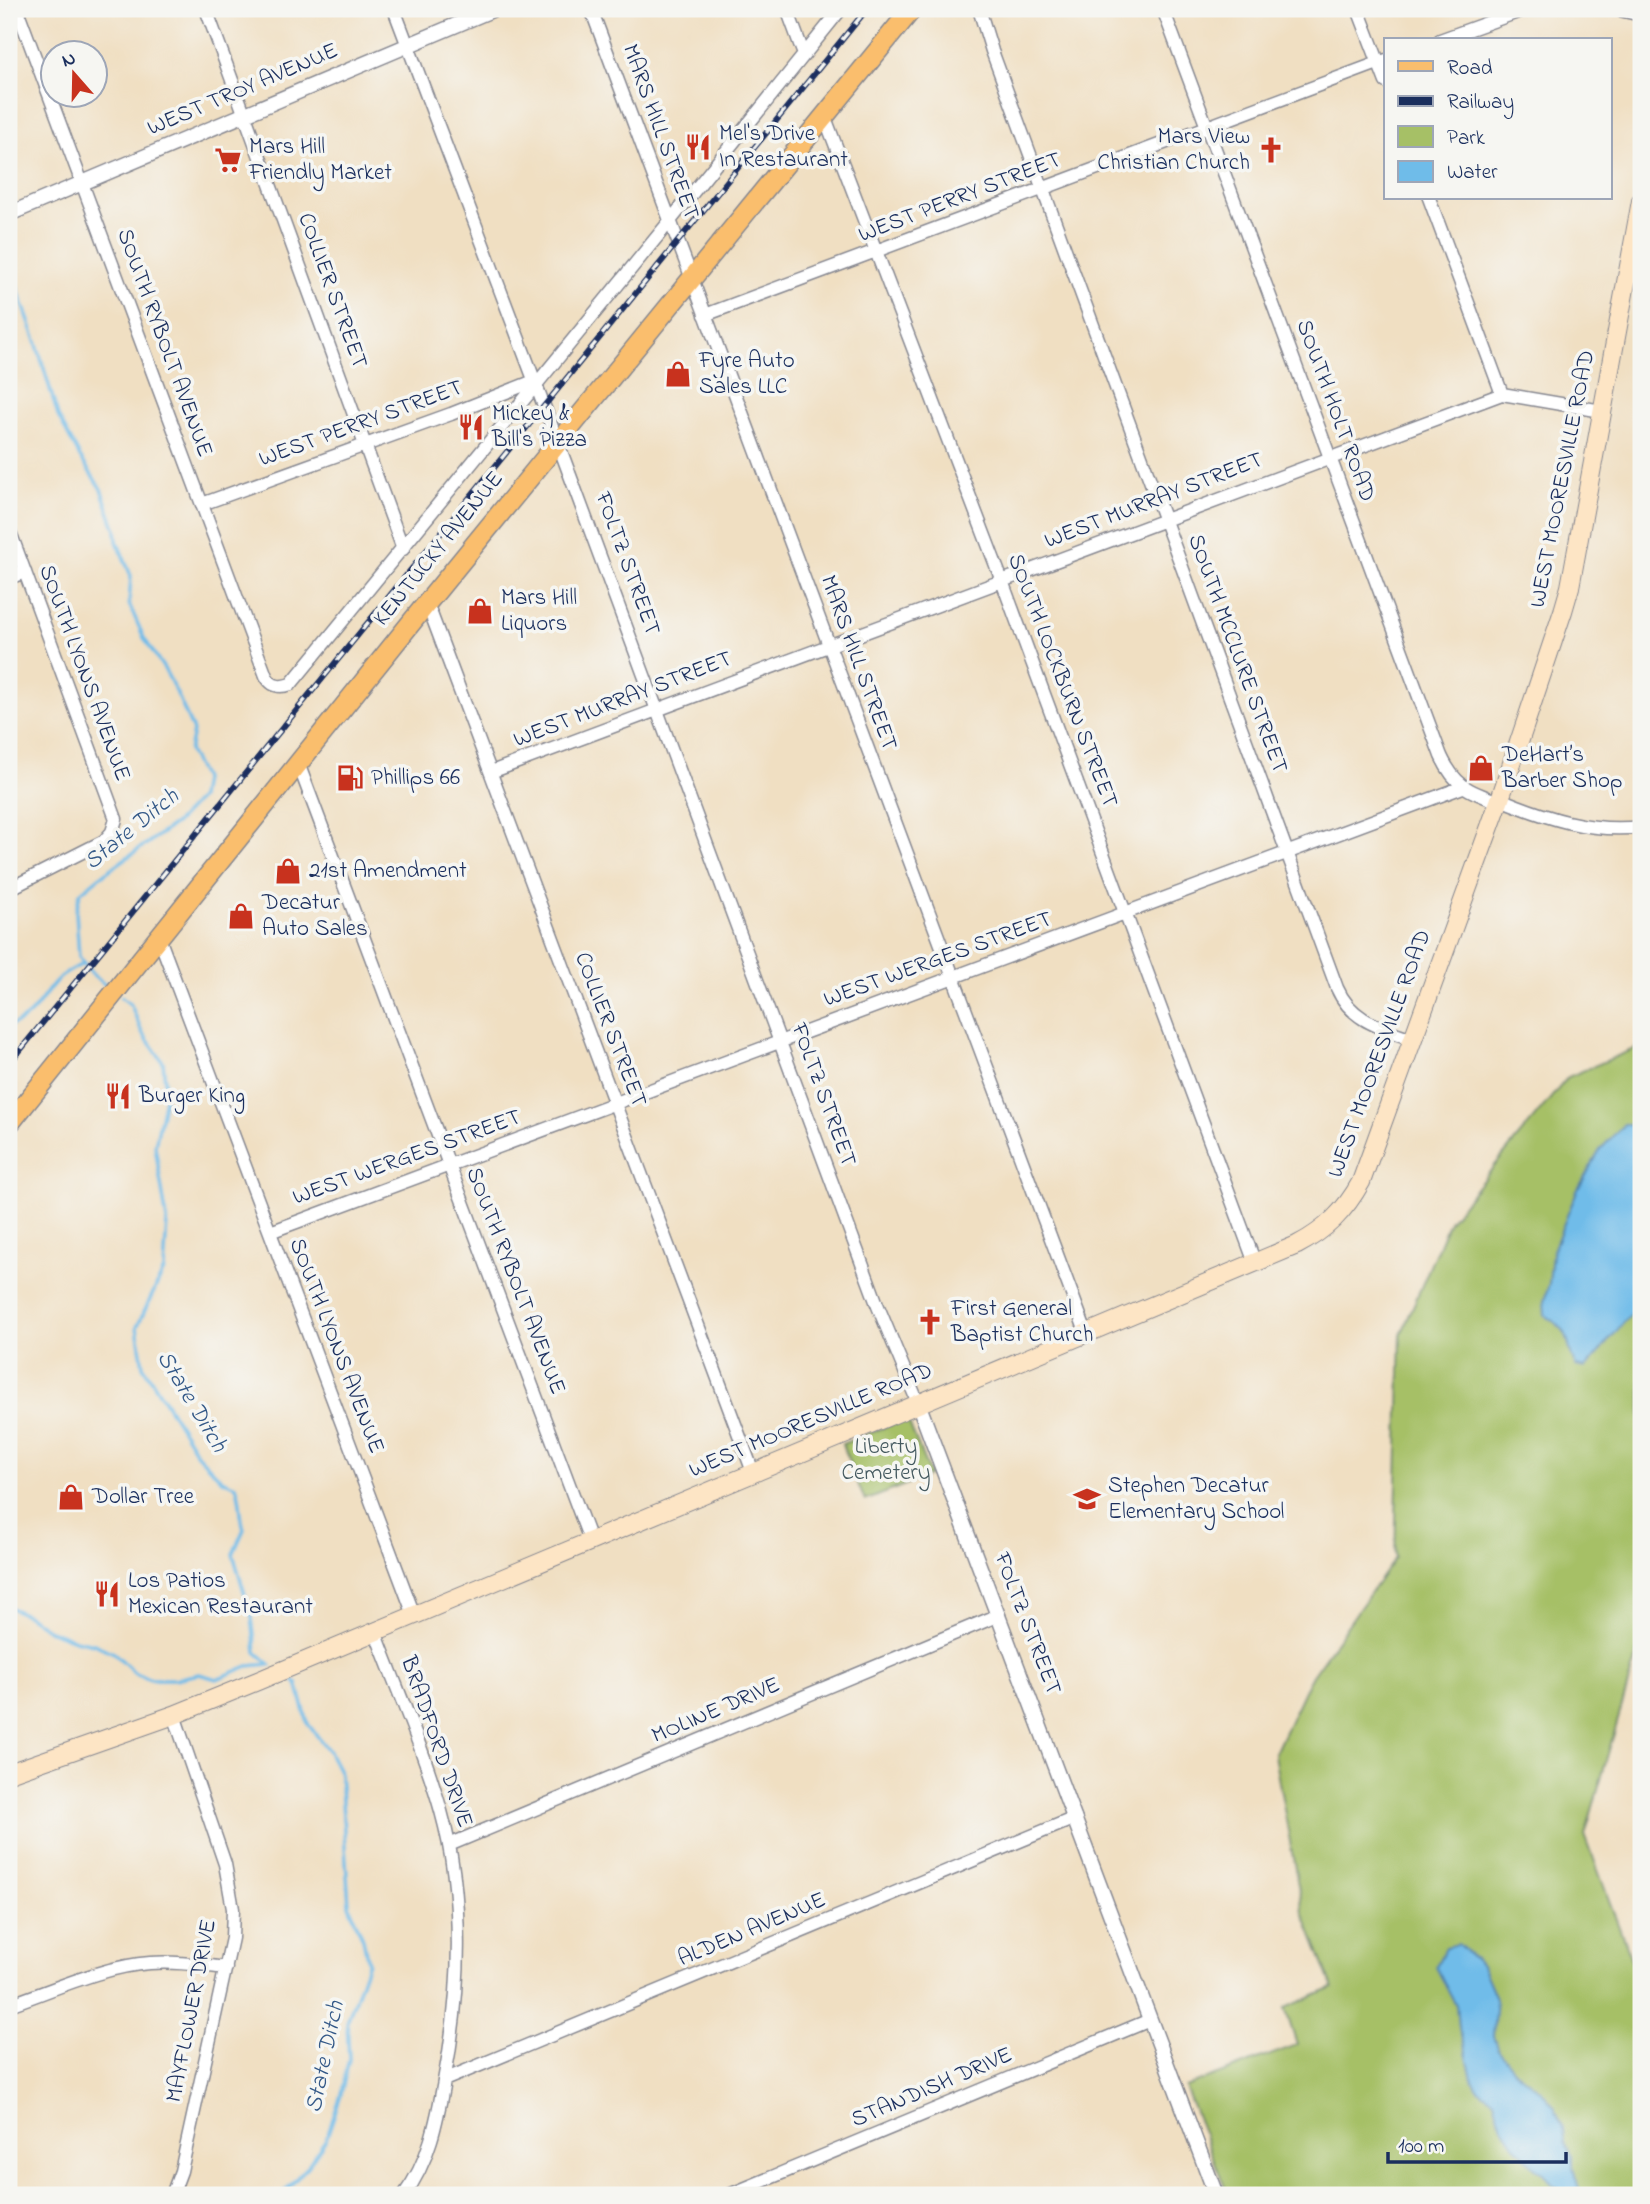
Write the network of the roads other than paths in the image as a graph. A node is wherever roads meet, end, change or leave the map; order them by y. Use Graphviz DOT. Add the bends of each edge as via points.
graph roads {
  1 [pos="17,9"];
  2 [pos="206,9"];
  3 [pos="394,9"];
  4 [pos="494,9"];
  5 [pos="591,9"];
  6 [pos="787,9"];
  7 [pos="841,9"];
  8 [pos="912,9"];
  9 [pos="979,9"];
  10 [pos="1163,9"];
  11 [pos="1358,9"];
  12 [pos="1526,9"];
  13 [pos="1615,9"];
  14 [pos="1641,15"];
  15 [pos="1446,38"];
  16 [pos="408,46"];
  17 [pos="804,55"];
  18 [pos="1382,62"];
  19 [pos="245,114"];
  20 [pos="824,115"];
  21 [pos="1208,128"];
  22 [pos="82,183"];
  23 [pos="1043,189"];
  24 [pos="1430,200"];
  25 [pos="1641,201"];
  26 [pos="9,214"];
  27 [pos="670,221"];
  28 [pos="877,252"];
  29 [pos="693,278"];
  30 [pos="705,314"];
  31 [pos="535,384"];
  32 [pos="1502,394"];
  33 [pos="1602,411"];
  34 [pos="558,443"];
  35 [pos="366,446"];
  36 [pos="1330,458"];
  37 [pos="202,504"];
  38 [pos="1165,520"];
  39 [pos="9,529"];
  40 [pos="403,549"];
  41 [pos="25,572"];
  42 [pos="9,578"];
  43 [pos="1002,581"];
  44 [pos="427,603"];
  45 [pos="829,645"];
  46 [pos="656,709"];
  47 [pos="298,763"];
  48 [pos="491,772"];
  49 [pos="1463,787"];
  50 [pos="1499,801"];
  51 [pos="1641,827"];
  52 [pos="1287,852"];
  53 [pos="9,889"];
  54 [pos="1126,912"];
  55 [pos="158,935"];
  56 [pos="953,977"];
  57 [pos="1412,1039"];
  58 [pos="779,1042"];
  59 [pos="615,1103"];
  60 [pos="9,1124"];
  61 [pos="450,1165"];
  62 [pos="270,1232"];
  63 [pos="1255,1263"];
  64 [pos="1086,1332"];
  65 [pos="918,1403"];
  66 [pos="753,1472"];
  67 [pos="590,1540"];
  68 [pos="414,1615"];
  69 [pos="999,1615"];
  70 [pos="375,1631"];
  71 [pos="174,1715"];
  72 [pos="9,1773"];
  73 [pos="1075,1818"];
  74 [pos="449,1845"];
  75 [pos="226,1968"];
  76 [pos="9,2005"];
  77 [pos="1150,2020"];
  78 [pos="444,2080"];
  79 [pos="172,2195"];
  80 [pos="404,2195"];
  81 [pos="730,2195"];
  82 [pos="1216,2195"];
  1 -- 22 [label="street, SOUTH RYBOLT AVENUE"];
  2 -- 19 [label="street, COLLIER STREET"];
  3 -- 16 [label="street, FOLTZ STREET"];
  4 -- 16 [label="street, WEST TROY AVENUE"];
  5 -- 27 [label="street, MARS HILL STREET"];
  6 -- 17 [label="street"];
  7 -- 17 [label="street"];
  8 -- 20 [label="main road, KENTUCKY AVENUE"];
  9 -- 23 [label="street, SOUTH MCCLURE STREET"];
  10 -- 21 [label="street, SOUTH HOLT ROAD"];
  11 -- 18 [label="street"];
  12 -- 15 [label="street"];
  13 -- 14 [label="street"];
  16 -- 19 [label="street, WEST TROY AVENUE"];
  16 -- 31 [label="street, FOLTZ STREET"];
  17 -- 27 [label="street"];
  18 -- 21 [label="street, WEST PERRY STREET"];
  19 -- 22 [label="street, WEST TROY AVENUE"];
  19 -- 35 [label="street, COLLIER STREET"];
  20 -- 28 [label="street, SOUTH LOCKBURN STREET"];
  20 -- 29 [label="main road, KENTUCKY AVENUE"];
  21 -- 23 [label="street, WEST PERRY STREET"];
  21 -- 36 [label="street, SOUTH HOLT ROAD"];
  22 -- 26 [label="street, WEST TROY AVENUE"];
  22 -- 37 [label="street, SOUTH RYBOLT AVENUE"];
  23 -- 28 [label="street, WEST PERRY STREET"];
  23 -- 38 [label="street, SOUTH MCCLURE STREET"];
  24 -- 32 [label="street"];
  25 -- 33 [label="main road, WEST MOORESVILLE ROAD"];
  27 -- 29 [label="street, MARS HILL STREET"];
  27 -- 31 [label="street"];
  28 -- 30 [label="street, WEST PERRY STREET"];
  28 -- 43 [label="street, SOUTH LOCKBURN STREET"];
  29 -- 30 [label="street, MARS HILL STREET"];
  29 -- 34 [label="main road, KENTUCKY AVENUE"];
  30 -- 45 [label="street, MARS HILL STREET"];
  31 -- 34 [label="street, FOLTZ STREET"];
  31 -- 35 [label="street, WEST PERRY STREET"];
  31 -- 40 [label="street"];
  32 -- 33 [label="street"];
  32 -- 36 [label="street, WEST MURRAY STREET"];
  33 -- 50 [label="main road, WEST MOORESVILLE ROAD" via="1567,599"];
  34 -- 44 [label="main road, KENTUCKY AVENUE"];
  34 -- 46 [label="street, FOLTZ STREET"];
  35 -- 37 [label="street, WEST PERRY STREET"];
  35 -- 40 [label="street, COLLIER STREET"];
  36 -- 38 [label="street, WEST MURRAY STREET"];
  36 -- 49 [label="street, SOUTH HOLT ROAD" via="1438,748 1452,777"];
  37 -- 40 [label="street, SOUTH RYBOLT AVENUE" via="266,676 278,687 291,684"];
  38 -- 43 [label="street, WEST MURRAY STREET"];
  38 -- 52 [label="street, SOUTH MCCLURE STREET"];
  39 -- 41 [label="street, SOUTH LYONS AVENUE"];
  41 -- 42 [label="street"];
  41 -- 53 [label="street, SOUTH LYONS AVENUE" via="116,819 104,841"];
  43 -- 45 [label="street, WEST MURRAY STREET"];
  43 -- 54 [label="street, SOUTH LOCKBURN STREET"];
  44 -- 47 [label="main road, KENTUCKY AVENUE"];
  44 -- 48 [label="street, COLLIER STREET"];
  45 -- 46 [label="street, WEST MURRAY STREET"];
  45 -- 56 [label="street, MARS HILL STREET"];
  46 -- 48 [label="street, WEST MURRAY STREET"];
  46 -- 58 [label="street, FOLTZ STREET"];
  47 -- 55 [label="main road, KENTUCKY AVENUE"];
  47 -- 61 [label="street, SOUTH RYBOLT AVENUE"];
  48 -- 59 [label="street, COLLIER STREET"];
  49 -- 50 [label="street"];
  49 -- 52 [label="street, WEST WERGES STREET"];
  50 -- 51 [label="street" via="1575,825"];
  50 -- 57 [label="main road, WEST MOORESVILLE ROAD"];
  52 -- 54 [label="street, WEST WERGES STREET"];
  52 -- 57 [label="street, SOUTH MCCLURE STREET" via="1340,995 1366,1022"];
  54 -- 56 [label="street, WEST WERGES STREET"];
  54 -- 63 [label="street, SOUTH LOCKBURN STREET"];
  55 -- 60 [label="main road, KENTUCKY AVENUE"];
  55 -- 62 [label="street, SOUTH LYONS AVENUE"];
  56 -- 58 [label="street, WEST WERGES STREET"];
  56 -- 64 [label="street, MARS HILL STREET"];
  57 -- 63 [label="main road, WEST MOORESVILLE ROAD" via="1361,1182 1349,1203 1312,1237"];
  58 -- 59 [label="street, WEST WERGES STREET"];
  58 -- 65 [label="street, FOLTZ STREET"];
  59 -- 61 [label="street, WEST WERGES STREET"];
  59 -- 66 [label="street, COLLIER STREET"];
  61 -- 62 [label="street, WEST WERGES STREET"];
  61 -- 67 [label="street, SOUTH RYBOLT AVENUE"];
  62 -- 68 [label="street, SOUTH LYONS AVENUE"];
  63 -- 64 [label="main road, WEST MOORESVILLE ROAD"];
  64 -- 65 [label="main road, WEST MOORESVILLE ROAD"];
  65 -- 66 [label="main road, WEST MOORESVILLE ROAD"];
  65 -- 69 [label="street, FOLTZ STREET"];
  66 -- 67 [label="main road, WEST MOORESVILLE ROAD"];
  67 -- 68 [label="main road, WEST MOORESVILLE ROAD"];
  68 -- 70 [label="main road, WEST MOORESVILLE ROAD"];
  69 -- 73 [label="street, FOLTZ STREET"];
  69 -- 74 [label="street, MOLINE DRIVE"];
  70 -- 71 [label="main road, WEST MOORESVILLE ROAD"];
  70 -- 74 [label="street, BRADFORD DRIVE" via="435,1790"];
  71 -- 72 [label="main road, WEST MOORESVILLE ROAD"];
  71 -- 75 [label="street, MAYFLOWER DRIVE" via="231,1887 233,1933"];
  73 -- 77 [label="street, FOLTZ STREET"];
  73 -- 78 [label="street, ALDEN AVENUE"];
  74 -- 78 [label="street, BRADFORD DRIVE" via="456,1978"];
  75 -- 76 [label="street" via="176,1962 139,1964"];
  75 -- 79 [label="street, MAYFLOWER DRIVE"];
  77 -- 81 [label="street, STANDISH DRIVE"];
  77 -- 82 [label="street, FOLTZ STREET"];
  78 -- 80 [label="street, BRADFORD DRIVE" via="424,2162"];
}
